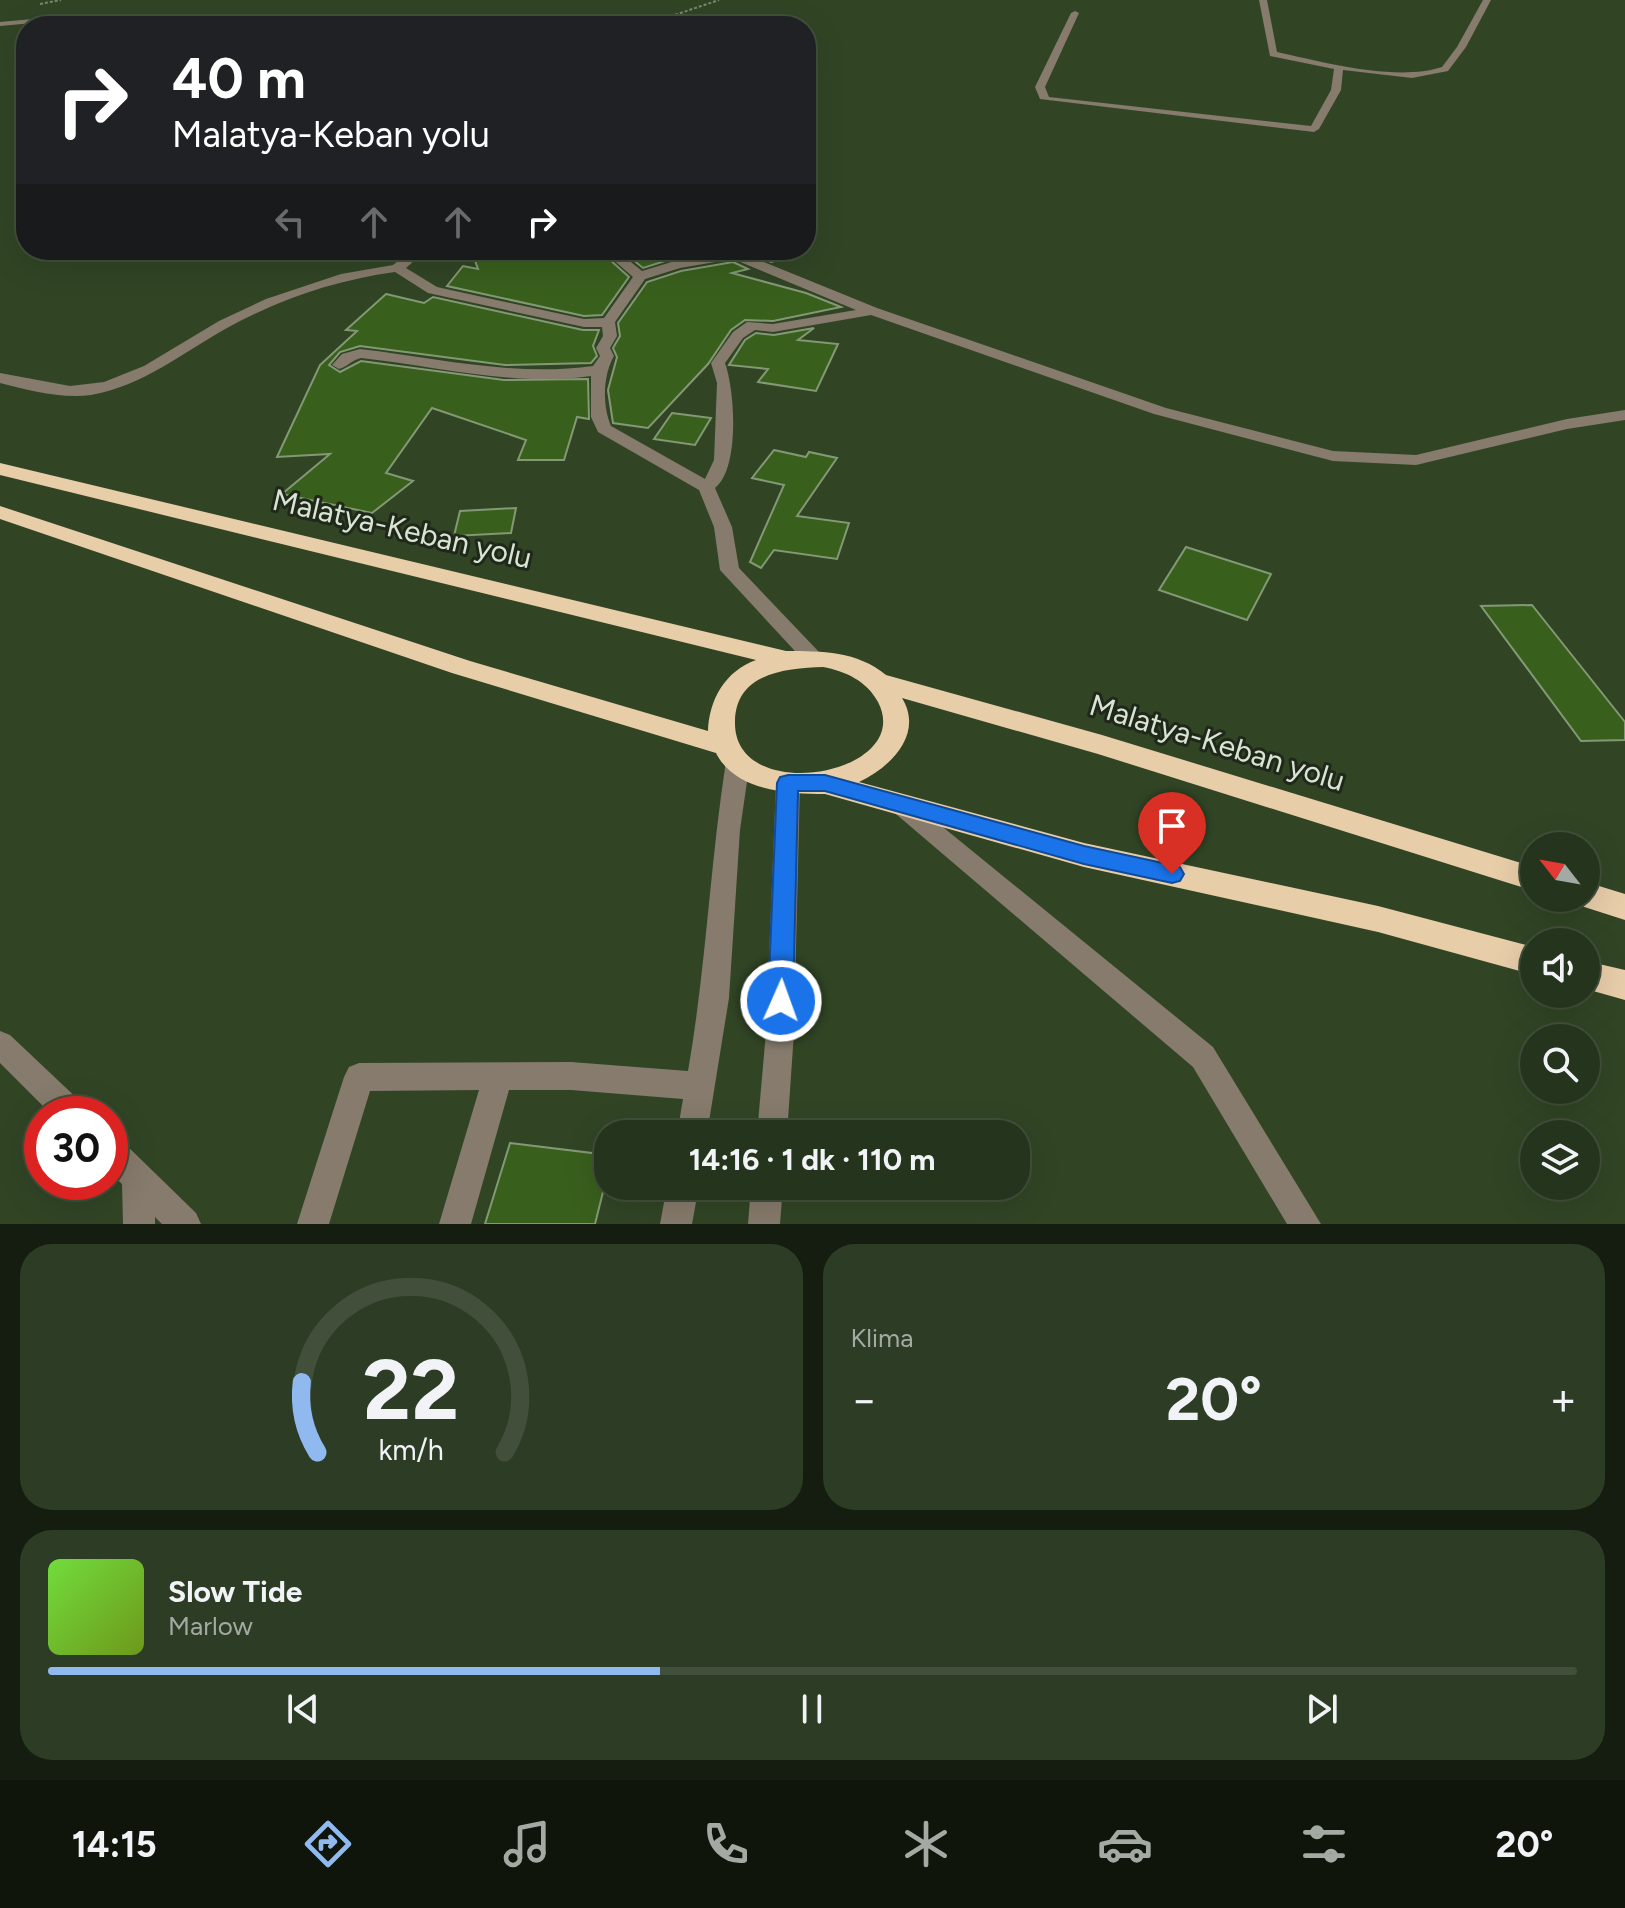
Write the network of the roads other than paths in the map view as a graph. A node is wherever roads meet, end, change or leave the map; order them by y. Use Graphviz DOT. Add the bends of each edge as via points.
graph roads {
  1 [pos="1263,0"];
  2 [pos="1487,0"];
  3 [pos="1075,13"];
  4 [pos="1339,68"];
  5 [pos="407,260"];
  6 [pos="620,260"];
  7 [pos="697,260"];
  8 [pos="753,260"];
  9 [pos="397,268"];
  10 [pos="640,276"];
  11 [pos="872,311"];
  12 [pos="608,322"];
  13 [pos="339,365"];
  14 [pos="598,370"];
  15 [pos="0,378"];
  16 [pos="1625,415"];
  17 [pos="0,469"];
  18 [pos="706,487"];
  19 [pos="0,512"];
  20 [pos="800,658"];
  21 [pos="878,682"];
  22 [pos="732,754"];
  23 [pos="788,783"];
  24 [pos="825,783"];
  25 [pos="898,803"];
  26 [pos="1520,875"];
  27 [pos="1600,899"];
  28 [pos="1625,907"];
  29 [pos="1520,957"];
  30 [pos="1600,979"];
  31 [pos="1625,985"];
  32 [pos="0,1044"];
  33 [pos="498,1076"];
  34 [pos="700,1086"];
  35 [pos="53,1096"];
  36 [pos="694,1120"];
  37 [pos="773,1120"];
  38 [pos="128,1168"];
  39 [pos="137,1177"];
  40 [pos="680,1200"];
  41 [pos="766,1200"];
  42 [pos="139,1224"];
  43 [pos="185,1224"];
  44 [pos="313,1224"];
  45 [pos="455,1224"];
  46 [pos="676,1224"];
  47 [pos="764,1224"];
  48 [pos="1305,1224"];
  1 -- 4 [label="street" via="1273,54"];
  2 -- 4 [label="street" via="1447,68 1432,75"];
  3 -- 4 [label="street" via="1040,87 1045,99 1314,129 1336,90"];
  5 -- 9 [label="street"];
  6 -- 10 [label="street"];
  7 -- 10 [label="street"];
  8 -- 11 [label="street"];
  9 -- 12 [label="street" via="433,290 584,323"];
  9 -- 15 [label="street" via="355,272 246,314 141,376 88,391"];
  10 -- 12 [label="street"];
  11 -- 16 [label="street" via="1160,411 1333,456 1416,460"];
  11 -- 18 [label="street" via="773,328 752,325 738,335 718,363 725,383 722,460 717,478"];
  12 -- 14 [label="street" via="610,336 603,348 607,356"];
  13 -- 14 [label="street" via="360,353 463,369 573,375"];
  14 -- 18 [label="street" via="604,429"];
  17 -- 20 [label="highway, Malatya-Keban yolu"];
  18 -- 20 [label="street" via="723,527 730,570"];
  19 -- 22 [label="highway"];
  20 -- 21 [label="highway" via="837,661"];
  20 -- 22 [label="highway" via="764,666 729,692 720,709 719,728"];
  21 -- 24 [label="highway" via="896,714 886,750 850,777"];
  21 -- 26 [label="highway, Malatya-Keban yolu"];
  22 -- 23 [label="highway" via="760,775"];
  22 -- 34 [label="street" via="715,998"];
  23 -- 24 [label="highway"];
  23 -- 37 [label="street"];
  24 -- 25 [label="highway"];
  25 -- 29 [label="highway" via="1084,855 1378,919"];
  25 -- 48 [label="street" via="1203,1057"];
  27 -- 28 [label="highway"];
  30 -- 31 [label="highway"];
  32 -- 35 [label="street"];
  33 -- 34 [label="street"];
  33 -- 44 [label="street" via="359,1077"];
  33 -- 45 [label="street"];
  34 -- 36 [label="street"];
  38 -- 39 [label="street"];
  39 -- 42 [label="street"];
  39 -- 43 [label="street"];
  40 -- 46 [label="street"];
  41 -- 47 [label="street"];
}
